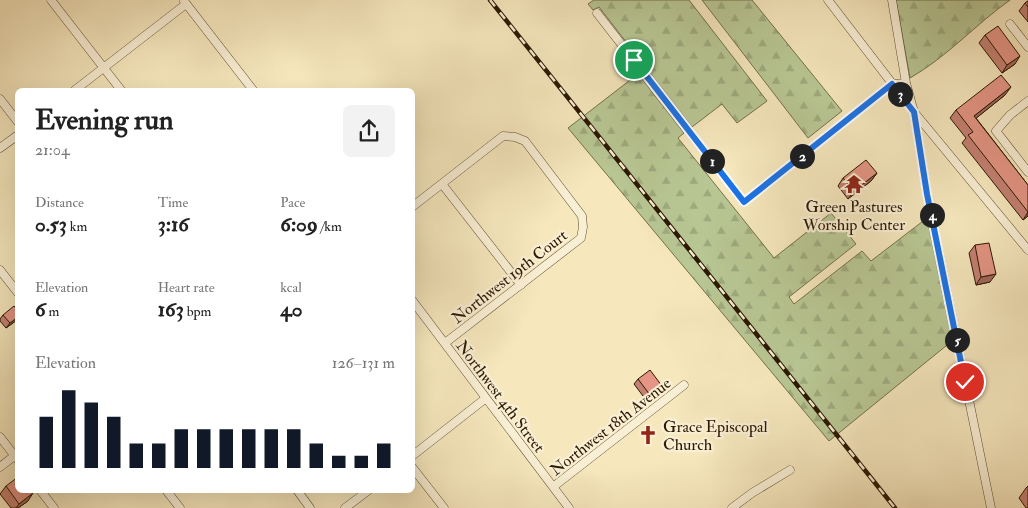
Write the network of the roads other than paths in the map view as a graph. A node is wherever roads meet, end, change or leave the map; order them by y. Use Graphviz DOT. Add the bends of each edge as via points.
graph roads {
  1 [pos="51,0"];
  2 [pos="828,0"];
  3 [pos="892,0"];
  4 [pos="185,2"];
  5 [pos="597,13"];
  6 [pos="1010,24"];
  7 [pos="1028,47"];
  8 [pos="104,68"];
  9 [pos="906,83"];
  10 [pos="892,84"];
  11 [pos="78,88"];
  12 [pos="119,88"];
  13 [pos="251,88"];
  14 [pos="0,98"];
  15 [pos="1028,101"];
  16 [pos="914,112"];
  17 [pos="15,118"];
  18 [pos="15,137"];
  19 [pos="0,148"];
  20 [pos="1028,172"];
  21 [pos="442,184"];
  22 [pos="415,205"];
  23 [pos="1028,250"];
  24 [pos="0,270"];
  25 [pos="521,285"];
  26 [pos="15,289"];
  27 [pos="415,304"];
  28 [pos="444,343"];
  29 [pos="684,386"];
  30 [pos="486,398"];
  31 [pos="0,437"];
  32 [pos="415,454"];
  33 [pos="15,455"];
  34 [pos="15,457"];
  35 [pos="0,467"];
  36 [pos="790,470"];
  37 [pos="415,472"];
  38 [pos="552,488"];
  39 [pos="42,493"];
  40 [pos="168,493"];
  41 [pos="299,493"];
  42 [pos="365,493"];
  43 [pos="54,508"];
  44 [pos="180,508"];
  45 [pos="310,508"];
  46 [pos="346,508"];
  47 [pos="444,508"];
  48 [pos="569,508"];
  49 [pos="732,508"];
  50 [pos="991,508"];
  1 -- 8 [label="street"];
  2 -- 10 [label="street"];
  3 -- 9 [label="street"];
  4 -- 8 [label="street"];
  4 -- 13 [label="street"];
  5 -- 10 [label="street" via="744,202"];
  6 -- 7 [label="street"];
  8 -- 11 [label="street"];
  8 -- 12 [label="street"];
  9 -- 10 [label="street"];
  9 -- 16 [label="street"];
  10 -- 16 [label="street"];
  14 -- 17 [label="street"];
  15 -- 20 [label="street" via="996,131"];
  16 -- 23 [label="street"];
  16 -- 50 [label="street" via="927,194"];
  18 -- 19 [label="street"];
  21 -- 22 [label="street"];
  21 -- 25 [label="street"];
  21 -- 25 [label="street, Northwest 19th Court" via="503,136 515,137 524,142 582,216 581,238"];
  24 -- 26 [label="street"];
  25 -- 28 [label="street, Northwest 19th Court"];
  27 -- 28 [label="street, Northwest 4th Street"];
  28 -- 30 [label="street, Northwest 4th Street"];
  29 -- 38 [label="street, Northwest 18th Avenue"];
  30 -- 32 [label="street"];
  30 -- 38 [label="street, Northwest 4th Street"];
  31 -- 33 [label="street"];
  34 -- 35 [label="street"];
  36 -- 49 [label="street"];
  37 -- 47 [label="street"];
  38 -- 48 [label="street, Northwest 4th Street"];
  39 -- 43 [label="street"];
  40 -- 44 [label="street"];
  41 -- 45 [label="street"];
  42 -- 46 [label="street"];
}
